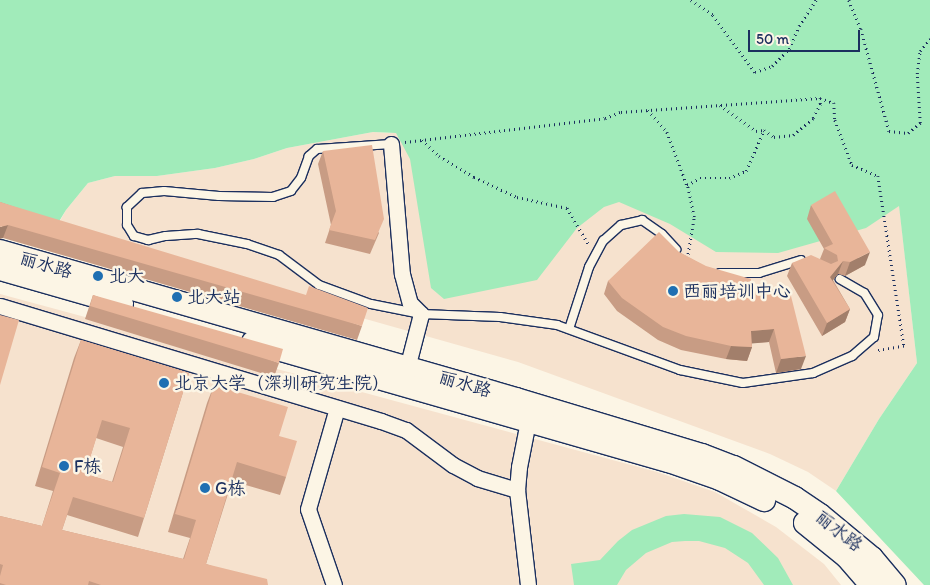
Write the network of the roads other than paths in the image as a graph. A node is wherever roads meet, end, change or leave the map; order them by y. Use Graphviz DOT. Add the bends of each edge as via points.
graph roads {
  1 [pos="391,144"];
  2 [pos="0,252"];
  3 [pos="686,261"];
  4 [pos="809,263"];
  5 [pos="0,269"];
  6 [pos="712,270"];
  7 [pos="840,279"];
  8 [pos="0,306"];
  9 [pos="421,314"];
  10 [pos="569,329"];
  11 [pos="407,368"];
  12 [pos="337,408"];
  13 [pos="528,421"];
  14 [pos="518,490"];
  15 [pos="334,585"];
  16 [pos="528,585"];
  17 [pos="871,585"];
  18 [pos="895,585"];
  1 -- 9 [label="street" via="402,274 410,303"];
  1 -- 9 [label="lane" via="318,149 309,156 291,191 273,197 164,190 142,193 127,207 127,225 134,236 148,240 198,234 247,244 279,256 319,286 371,304"];
  2 -- 11 [label="main road, 丽水路"];
  3 -- 10 [label="lane" via="662,234 642,220 621,225 603,241 589,267"];
  4 -- 6 [label="lane" via="802,260 759,273"];
  5 -- 13 [label="main road, 丽水路"];
  7 -- 10 [label="lane" via="864,293 878,315 874,337 852,356 813,373 743,383 680,370"];
  8 -- 12 [label="street"];
  9 -- 10 [label="lane" via="500,316"];
  9 -- 11 [label="street"];
  11 -- 18 [label="main road, 丽水路" via="702,455 734,468 795,498 820,515 872,558"];
  12 -- 14 [label="street" via="406,430 469,474"];
  12 -- 15 [label="street" via="308,509"];
  13 -- 14 [label="street"];
  13 -- 17 [label="main road, 丽水路" via="669,461 742,488 808,525 847,557"];
  14 -- 16 [label="street"];
}
